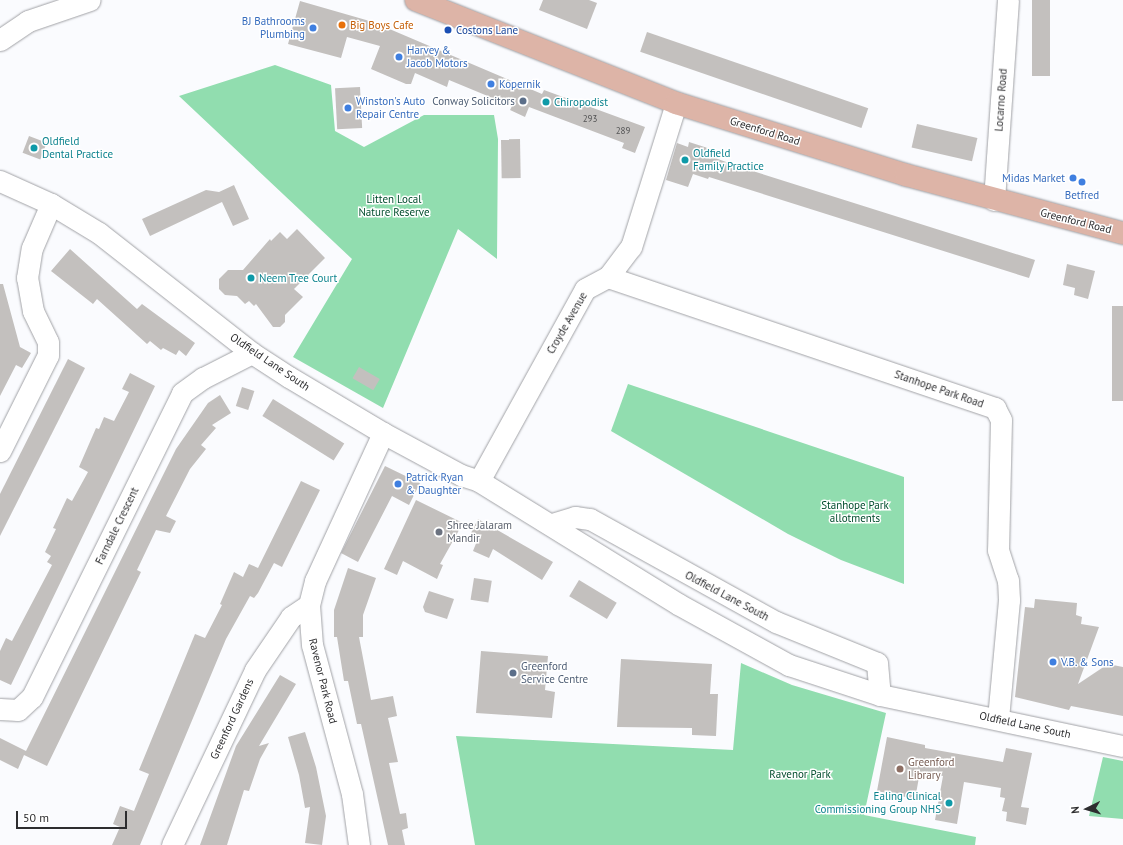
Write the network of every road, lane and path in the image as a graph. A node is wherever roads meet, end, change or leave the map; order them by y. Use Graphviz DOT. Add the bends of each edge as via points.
graph roads {
  1 [pos="90,0"];
  2 [pos="416,0"];
  3 [pos="1008,0"];
  4 [pos="0,40"];
  5 [pos="676,103"];
  6 [pos="0,182"];
  7 [pos="994,200"];
  8 [pos="51,204"];
  9 [pos="1123,233"];
  10 [pos="608,277"];
  11 [pos="252,353"];
  12 [pos="383,433"];
  13 [pos="0,451"];
  14 [pos="479,481"];
  15 [pos="552,524"];
  16 [pos="309,605"];
  17 [pos="880,695"];
  18 [pos="0,709"];
  19 [pos="998,718"];
  20 [pos="1123,746"];
  21 [pos="172,845"];
  22 [pos="359,845"];
  1 -- 4 [label="street" via="28,21"];
  2 -- 5 [label="main road, Greenford Road"];
  3 -- 7 [label="street, Locarno Road"];
  5 -- 7 [label="main road, Greenford Road"];
  5 -- 10 [label="street, Croyde Avenue" via="631,247"];
  6 -- 8 [label="street, Oldfield Lane South"];
  7 -- 9 [label="main road, Greenford Road"];
  8 -- 11 [label="street, Oldfield Lane South" via="99,233"];
  8 -- 13 [label="street" via="32,248 27,278 33,311 48,342 48,355"];
  10 -- 14 [label="street, Croyde Avenue" via="584,289"];
  10 -- 19 [label="street, Stanhope Park Road" via="995,408 1001,420 998,550 1008,580 1009,600"];
  11 -- 12 [label="street, Oldfield Lane South"];
  11 -- 18 [label="street, Farndale Crescent" via="203,378 182,393 32,697 18,710"];
  12 -- 14 [label="street, Oldfield Lane South" via="461,475"];
  12 -- 16 [label="street, Ravenor Park Road" via="315,580"];
  14 -- 15 [label="street, Oldfield Lane South"];
  15 -- 17 [label="street, Oldfield Lane South" via="741,640 789,665"];
  15 -- 17 [label="street, Oldfield Lane South" via="575,517 590,519 776,622 877,662"];
  16 -- 21 [label="street, Greenford Gardens" via="291,617 255,670"];
  16 -- 22 [label="street, Ravenor Park Road" via="312,645 352,794"];
  17 -- 19 [label="street, Oldfield Lane South"];
  19 -- 20 [label="street, Oldfield Lane South"];
}
